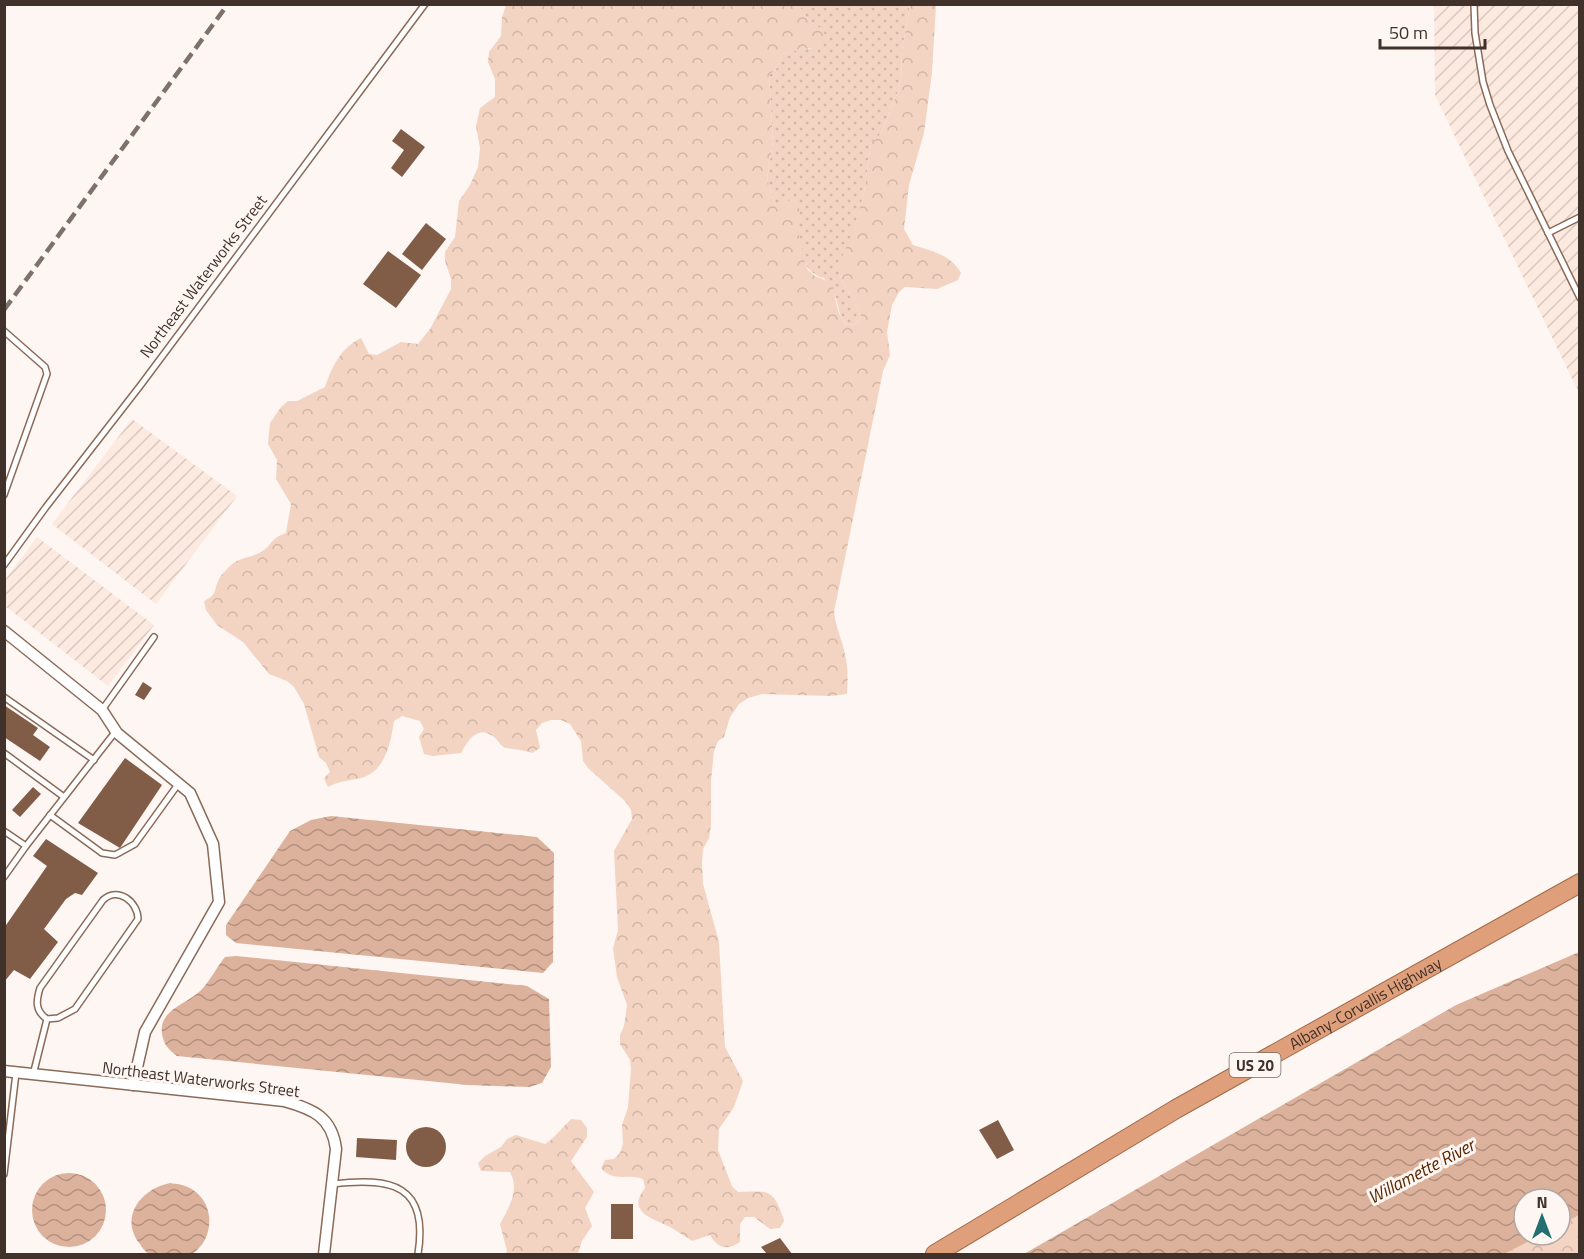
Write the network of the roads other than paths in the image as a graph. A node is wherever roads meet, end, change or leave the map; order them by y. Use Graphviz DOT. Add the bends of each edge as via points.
graph roads {
  1 [pos="425,4"];
  2 [pos="1474,4"];
  3 [pos="1580,217"];
  4 [pos="1548,233"];
  5 [pos="1580,298"];
  6 [pos="4,331"];
  7 [pos="4,495"];
  8 [pos="4,565"];
  9 [pos="4,632"];
  10 [pos="154,637"];
  11 [pos="4,697"];
  12 [pos="102,710"];
  13 [pos="116,730"];
  14 [pos="4,753"];
  15 [pos="94,760"];
  16 [pos="179,783"];
  17 [pos="64,797"];
  18 [pos="50,815"];
  19 [pos="4,831"];
  20 [pos="26,846"];
  21 [pos="4,877"];
  22 [pos="1580,883"];
  23 [pos="47,1019"];
  24 [pos="4,1071"];
  25 [pos="16,1073"];
  26 [pos="33,1075"];
  27 [pos="133,1085"];
  28 [pos="4,1174"];
  29 [pos="333,1184"];
  30 [pos="324,1254"];
  31 [pos="418,1254"];
  32 [pos="935,1254"];
  1 -- 8 [label="lane, Northeast Waterworks Street"];
  2 -- 4 [label="lane" via="1475,33 1490,105"];
  3 -- 4 [label="lane"];
  4 -- 5 [label="lane"];
  6 -- 7 [label="lane" via="45,367 47,374"];
  9 -- 12 [label="street"];
  10 -- 12 [label="lane"];
  11 -- 15 [label="lane"];
  12 -- 13 [label="street"];
  13 -- 15 [label="lane"];
  13 -- 16 [label="street"];
  14 -- 17 [label="lane"];
  15 -- 17 [label="lane"];
  16 -- 18 [label="lane" via="135,844 114,855 102,853"];
  16 -- 27 [label="street" via="190,793 213,844 219,902 145,1032"];
  17 -- 18 [label="lane"];
  18 -- 20 [label="lane"];
  19 -- 20 [label="lane"];
  20 -- 21 [label="lane"];
  22 -- 32 [label="highway, Albany-Corvallis Highway / US 20" via="1176,1109"];
  23 -- 23 [label="lane" via="37,1005 40,988 107,896 130,899 138,919 75,1009"];
  23 -- 26 [label="lane"];
  24 -- 25 [label="street, Northeast Waterworks Street"];
  25 -- 26 [label="street, Northeast Waterworks Street"];
  25 -- 28 [label="lane"];
  26 -- 27 [label="street, Northeast Waterworks Street"];
  27 -- 29 [label="street, Northeast Waterworks Street" via="284,1101 306,1107 323,1119 335,1140"];
  29 -- 30 [label="street, Northeast Waterworks Street"];
  29 -- 31 [label="lane" via="364,1180 398,1186 416,1205 421,1236"];
}
